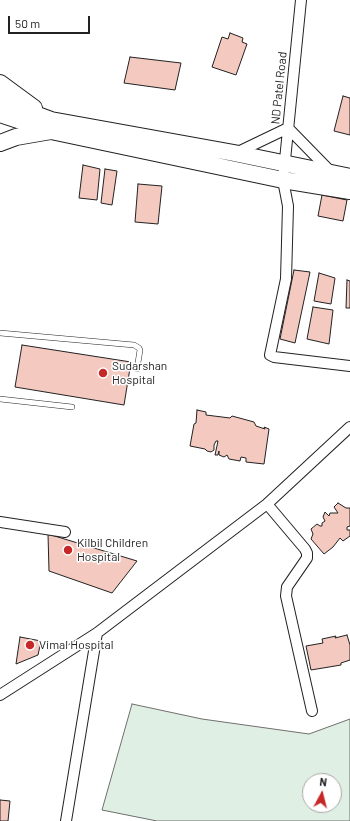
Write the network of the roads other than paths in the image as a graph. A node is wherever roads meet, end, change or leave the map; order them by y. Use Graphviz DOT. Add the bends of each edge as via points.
graph roads {
  1 [pos="301,0"];
  2 [pos="0,83"];
  3 [pos="0,101"];
  4 [pos="0,114"];
  5 [pos="51,125"];
  6 [pos="288,128"];
  7 [pos="0,144"];
  8 [pos="234,154"];
  9 [pos="284,163"];
  10 [pos="334,174"];
  11 [pos="350,177"];
  12 [pos="283,180"];
  13 [pos="350,191"];
  14 [pos="0,333"];
  15 [pos="350,366"];
  16 [pos="137,369"];
  17 [pos="0,399"];
  18 [pos="72,407"];
  19 [pos="350,427"];
  20 [pos="267,504"];
  21 [pos="0,522"];
  22 [pos="65,532"];
  23 [pos="96,633"];
  24 [pos="0,695"];
  25 [pos="312,711"];
  26 [pos="66,821"];
  1 -- 6 [label="street, ND Patel Road"];
  2 -- 5 [label="main road"];
  3 -- 5 [label="main road"];
  4 -- 5 [label="main road"];
  5 -- 7 [label="main road"];
  5 -- 8 [label="main road"];
  5 -- 12 [label="main road"];
  6 -- 8 [label="street"];
  6 -- 9 [label="street, ND Patel Road"];
  6 -- 10 [label="street"];
  8 -- 9 [label="main road"];
  9 -- 10 [label="main road"];
  9 -- 12 [label="street, ND Patel Road"];
  10 -- 11 [label="main road"];
  12 -- 13 [label="main road"];
  12 -- 15 [label="street, ND Patel Road" via="288,206 286,278 270,355"];
  14 -- 16 [label="lane" via="134,346 140,350"];
  17 -- 18 [label="lane"];
  19 -- 20 [label="street"];
  20 -- 23 [label="street"];
  20 -- 25 [label="street" via="307,553 307,558 287,587 286,596"];
  21 -- 22 [label="street"];
  23 -- 24 [label="street"];
  23 -- 26 [label="street"];
}
